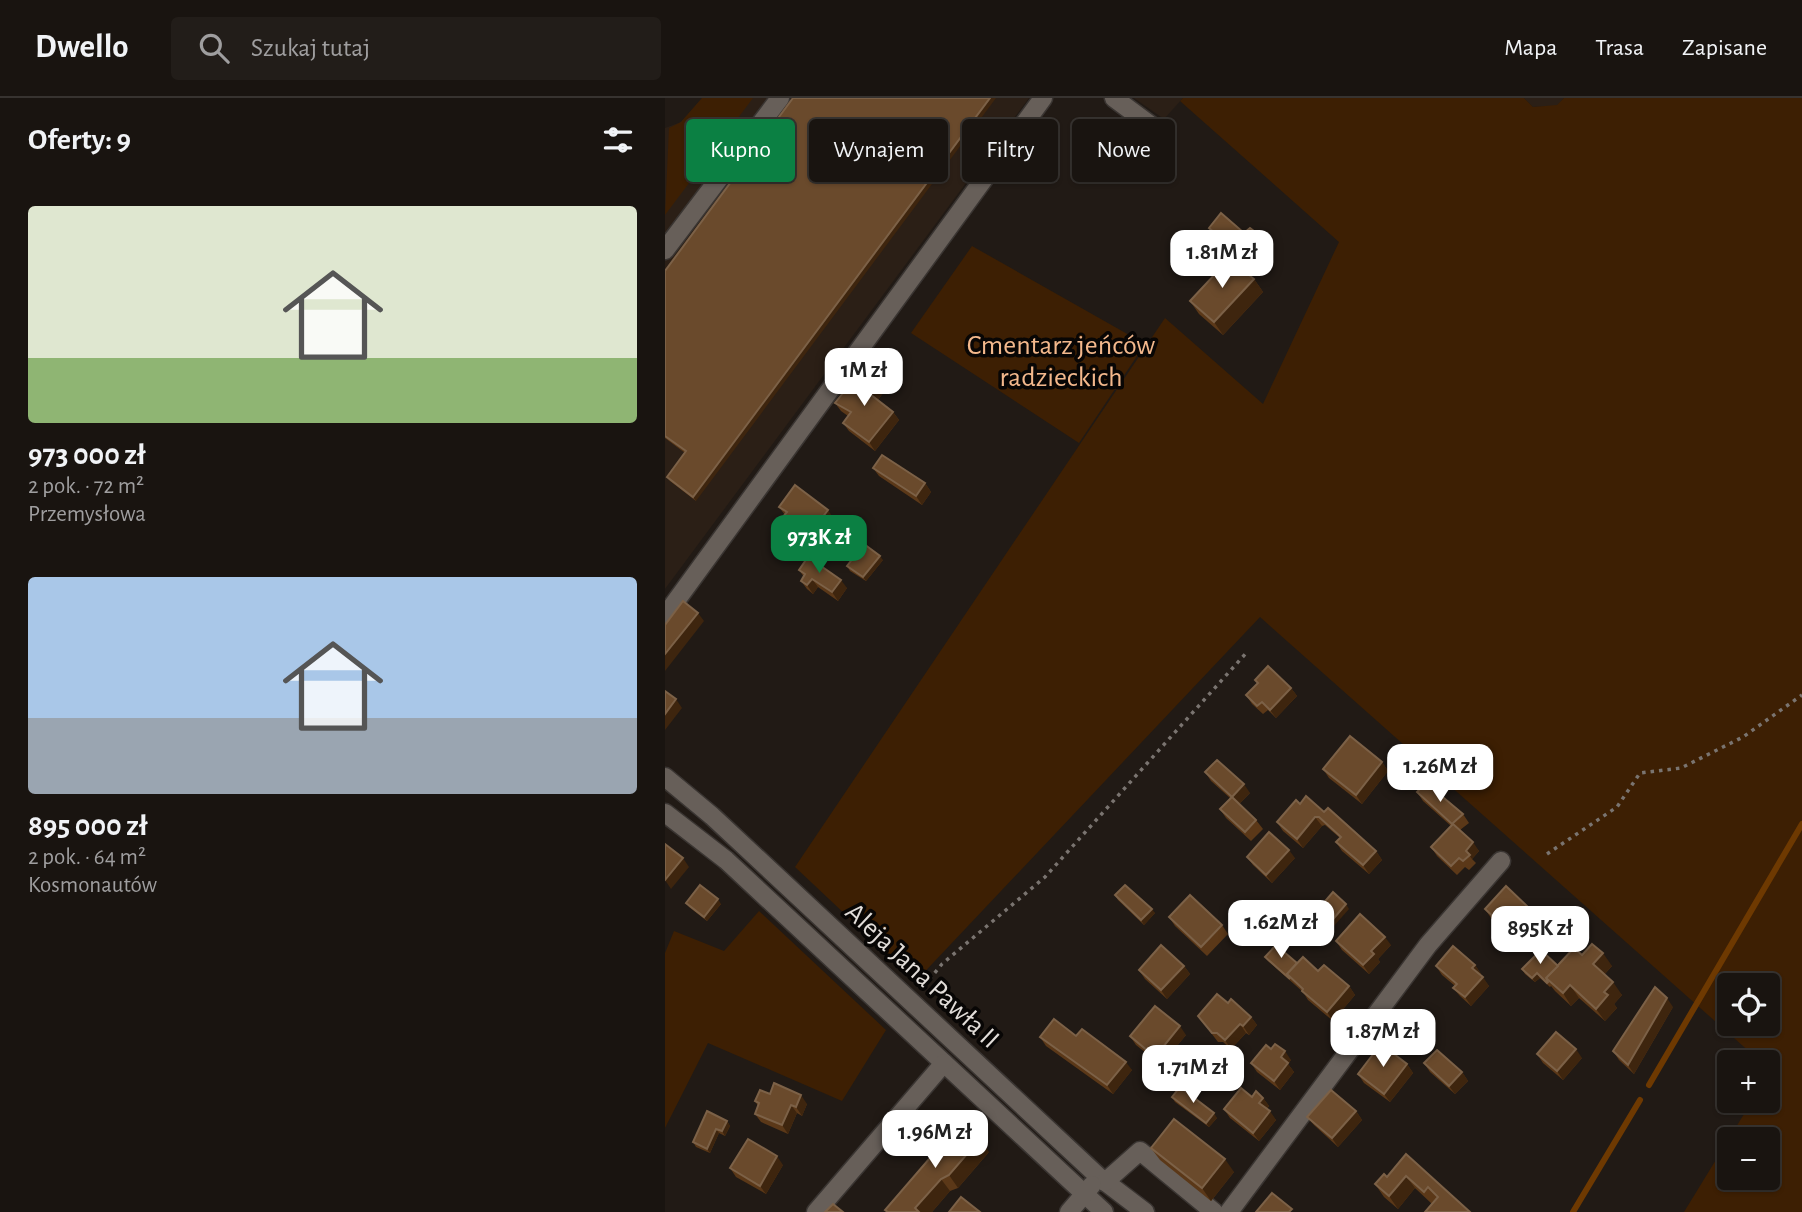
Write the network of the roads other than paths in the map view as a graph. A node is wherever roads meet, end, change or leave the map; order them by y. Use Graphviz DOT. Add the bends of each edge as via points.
graph roads {
  1 [pos="780,98"];
  2 [pos="1043,98"];
  3 [pos="1114,98"];
  4 [pos="1142,119"];
  5 [pos="665,250"];
  6 [pos="665,616"];
  7 [pos="665,777"];
  8 [pos="665,813"];
  9 [pos="1501,860"];
  10 [pos="911,1001"];
  11 [pos="895,1019"];
  12 [pos="944,1063"];
  13 [pos="1102,1179"];
  14 [pos="1084,1193"];
  15 [pos="816,1212"];
  16 [pos="1069,1212"];
  17 [pos="1104,1212"];
  18 [pos="1145,1212"];
  19 [pos="1214,1212"];
  20 [pos="1229,1212"];
  1 -- 5 [label="street"];
  2 -- 6 [label="street"];
  3 -- 4 [label="street"];
  7 -- 10 [label="street, Aleja Jana Pawła II"];
  8 -- 11 [label="street, Aleja Jana Pawła II" via="726,860"];
  9 -- 20 [label="street" via="1428,945"];
  10 -- 11 [label="street"];
  10 -- 13 [label="street, Aleja Jana Pawła II"];
  11 -- 12 [label="street, Aleja Jana Pawła II"];
  12 -- 14 [label="street, Aleja Jana Pawła II"];
  12 -- 15 [label="street"];
  13 -- 14 [label="street"];
  13 -- 18 [label="street, Aleja Jana Pawła II"];
  13 -- 19 [label="street" via="1140,1151"];
  14 -- 16 [label="street"];
  14 -- 17 [label="street, Aleja Jana Pawła II"];
}
